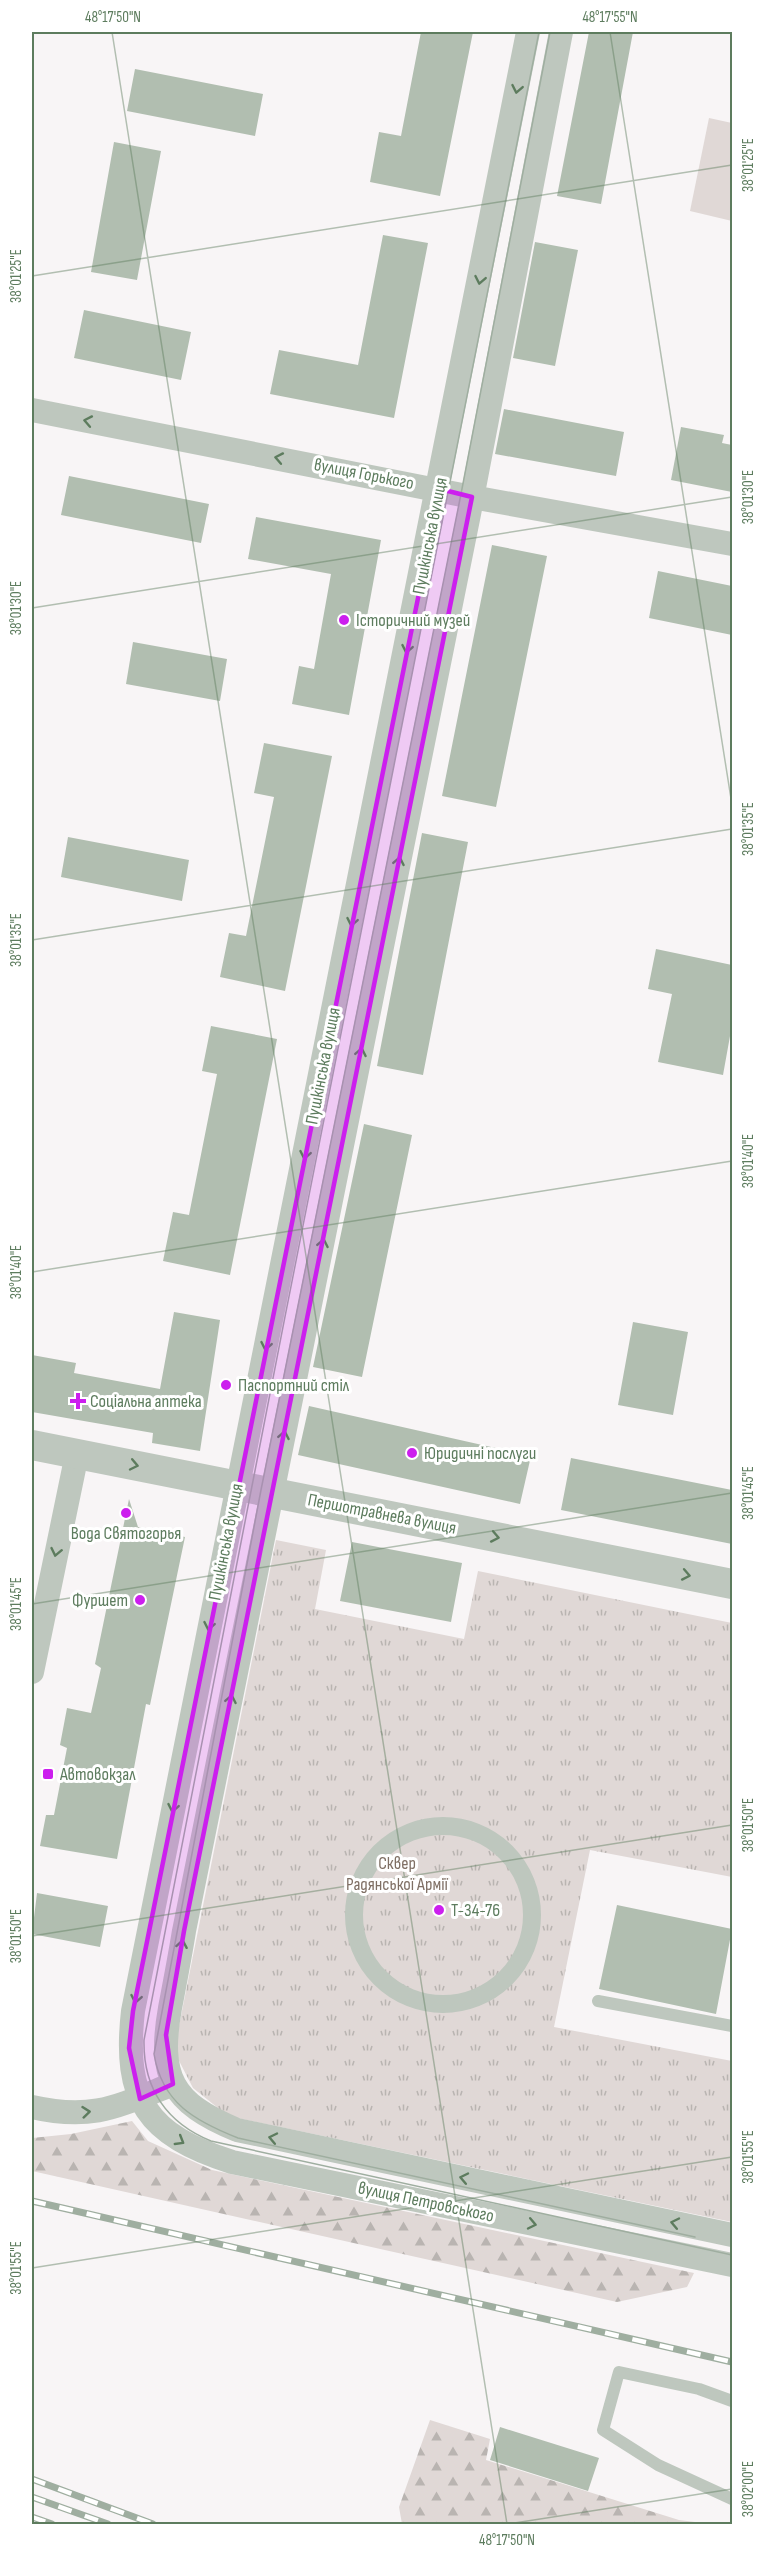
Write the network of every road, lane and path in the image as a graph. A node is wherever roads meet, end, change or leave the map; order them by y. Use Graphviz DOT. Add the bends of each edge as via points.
graph roads {
  1 [pos="528,32"];
  2 [pos="561,32"];
  3 [pos="32,410"];
  4 [pos="440,489"];
  5 [pos="472,497"];
  6 [pos="732,544"];
  7 [pos="32,1445"];
  8 [pos="77,1454"];
  9 [pos="237,1487"];
  10 [pos="273,1492"];
  11 [pos="732,1584"];
  12 [pos="32,1672"];
  13 [pos="519,1869"];
  14 [pos="598,2001"];
  15 [pos="732,2026"];
  16 [pos="173,2084"];
  17 [pos="140,2099"];
  18 [pos="32,2107"];
  19 [pos="732,2235"];
  20 [pos="732,2265"];
  21 [pos="732,2401"];
  22 [pos="732,2499"];
  1 -- 4 [label="street, Пушкінська вулиця, one-way"];
  2 -- 5 [label="street, Пушкінська вулиця"];
  4 -- 3 [label="street, вулиця Горького, one-way"];
  4 -- 5 [label="street, вулиця Горького"];
  4 -- 9 [label="street, Пушкінська вулиця, one-way"];
  5 -- 6 [label="street, вулиця Горького"];
  10 -- 5 [label="street, Пушкінська вулиця, one-way"];
  7 -- 8 [label="street, Першотравнева вулиця"];
  8 -- 9 [label="street, Першотравнева вулиця, one-way"];
  8 -- 12 [label="street, one-way"];
  9 -- 10 [label="street, Першотравнева вулиця"];
  9 -- 17 [label="street, Пушкінська вулиця, one-way" via="133,2011 129,2048"];
  10 -- 11 [label="street, Першотравнева вулиця, one-way"];
  16 -- 10 [label="street, Пушкінська вулиця, one-way" via="164,2052 166,2035"];
  13 -- 13 [label="street" via="531,1905 526,1947 502,1982 486,1993 449,2004 410,1998 392,1989 366,1960 357,1940 355,1898 373,1859 398,1839 428,1827 472,1831 492,1841"];
  14 -- 15 [label="lane"];
  16 -- 17 [label="street"];
  19 -- 16 [label="street, вулиця Петровського, one-way" via="237,2130 192,2106"];
  18 -- 17 [label="street, one-way" via="60,2114 84,2114"];
  17 -- 20 [label="street, вулиця Петровського, one-way" via="154,2120 176,2139 202,2153 232,2162"];
  21 -- 22 [label="lane" via="699,2389 619,2372 603,2430 657,2465"];
}
